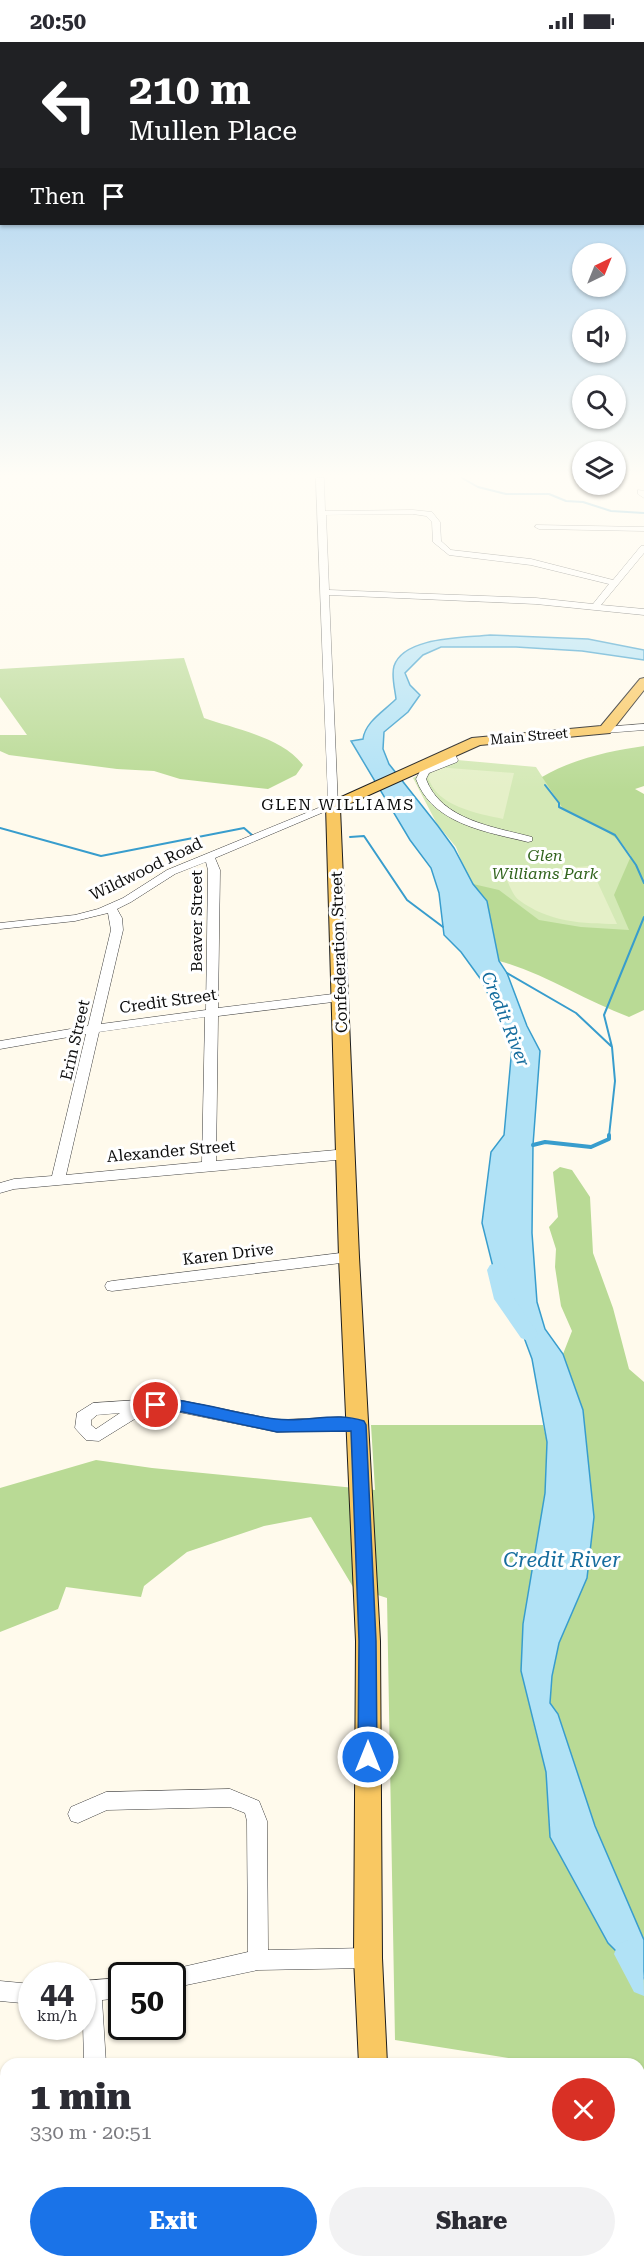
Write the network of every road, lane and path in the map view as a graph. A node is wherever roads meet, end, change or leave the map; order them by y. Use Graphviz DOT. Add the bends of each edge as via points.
graph roads {
  1 [pos="324,582"];
  2 [pos="611,582"];
  3 [pos="615,583"];
  4 [pos="325,592"];
  5 [pos="596,606"];
  6 [pos="644,612"];
  7 [pos="644,682"];
  8 [pos="644,727"];
  9 [pos="606,730"];
  10 [pos="449,753"];
  11 [pos="333,788"];
  12 [pos="372,788"];
  13 [pos="333,806"];
  14 [pos="528,839"];
  15 [pos="208,857"];
  16 [pos="111,908"];
  17 [pos="0,926"];
  18 [pos="341,997"];
  19 [pos="211,1011"];
  20 [pos="95,1029"];
  21 [pos="0,1045"];
  22 [pos="347,1154"];
  23 [pos="209,1166"];
  24 [pos="58,1180"];
  25 [pos="0,1188"];
  26 [pos="349,1257"];
  27 [pos="112,1286"];
  28 [pos="141,1407"];
  29 [pos="358,1425"];
  30 [pos="78,1814"];
  31 [pos="368,1958"];
  32 [pos="258,1960"];
  33 [pos="186,1975"];
  34 [pos="0,1991"];
  35 [pos="18,1993"];
  36 [pos="92,2040"];
  37 [pos="94,2058"];
  38 [pos="373,2058"];
  1 -- 4 [label="street, Confederation Street"];
  2 -- 3 [label="street"];
  3 -- 5 [label="street"];
  4 -- 5 [label="street"];
  4 -- 11 [label="street, Confederation Street"];
  5 -- 6 [label="street"];
  7 -- 9 [label="main road"];
  8 -- 9 [label="street"];
  9 -- 10 [label="main road, Main Street" via="490,738"];
  10 -- 12 [label="main road, Main Street"];
  10 -- 14 [label="street" via="453,760 425,771 421,779 430,797 470,824"];
  11 -- 12 [label="main road" via="349,794"];
  11 -- 13 [label="street, Confederation Street"];
  12 -- 13 [label="main road, Main Street"];
  13 -- 15 [label="street, Wildwood Road"];
  13 -- 18 [label="main road, Confederation Street"];
  15 -- 16 [label="street, Wildwood Road" via="171,872"];
  15 -- 19 [label="street, Beaver Street" via="214,870"];
  16 -- 17 [label="street, Wildwood Road" via="75,918"];
  16 -- 20 [label="street, Erin Street" via="117,930"];
  18 -- 19 [label="street, Credit Street"];
  18 -- 22 [label="main road, Confederation Street"];
  19 -- 20 [label="street, Credit Street"];
  19 -- 23 [label="street, Beaver Street"];
  20 -- 21 [label="street, Credit Street"];
  20 -- 24 [label="street, Erin Street"];
  22 -- 23 [label="street, Alexander Street"];
  22 -- 26 [label="main road, Confederation Street"];
  23 -- 24 [label="street, Alexander Street"];
  24 -- 25 [label="street, Alexander Street"];
  26 -- 27 [label="street, Karen Drive"];
  26 -- 29 [label="main road, Confederation Street"];
  28 -- 29 [label="street" via="183,1406 277,1426"];
  29 -- 31 [label="main road, Confederation Street" via="368,1641"];
  30 -- 32 [label="street" via="106,1801 230,1798 252,1807 257,1821"];
  31 -- 32 [label="street"];
  31 -- 38 [label="main road, Confederation Street"];
  32 -- 33 [label="street"];
  34 -- 35 [label="street"];
  36 -- 37 [label="street"];
}
